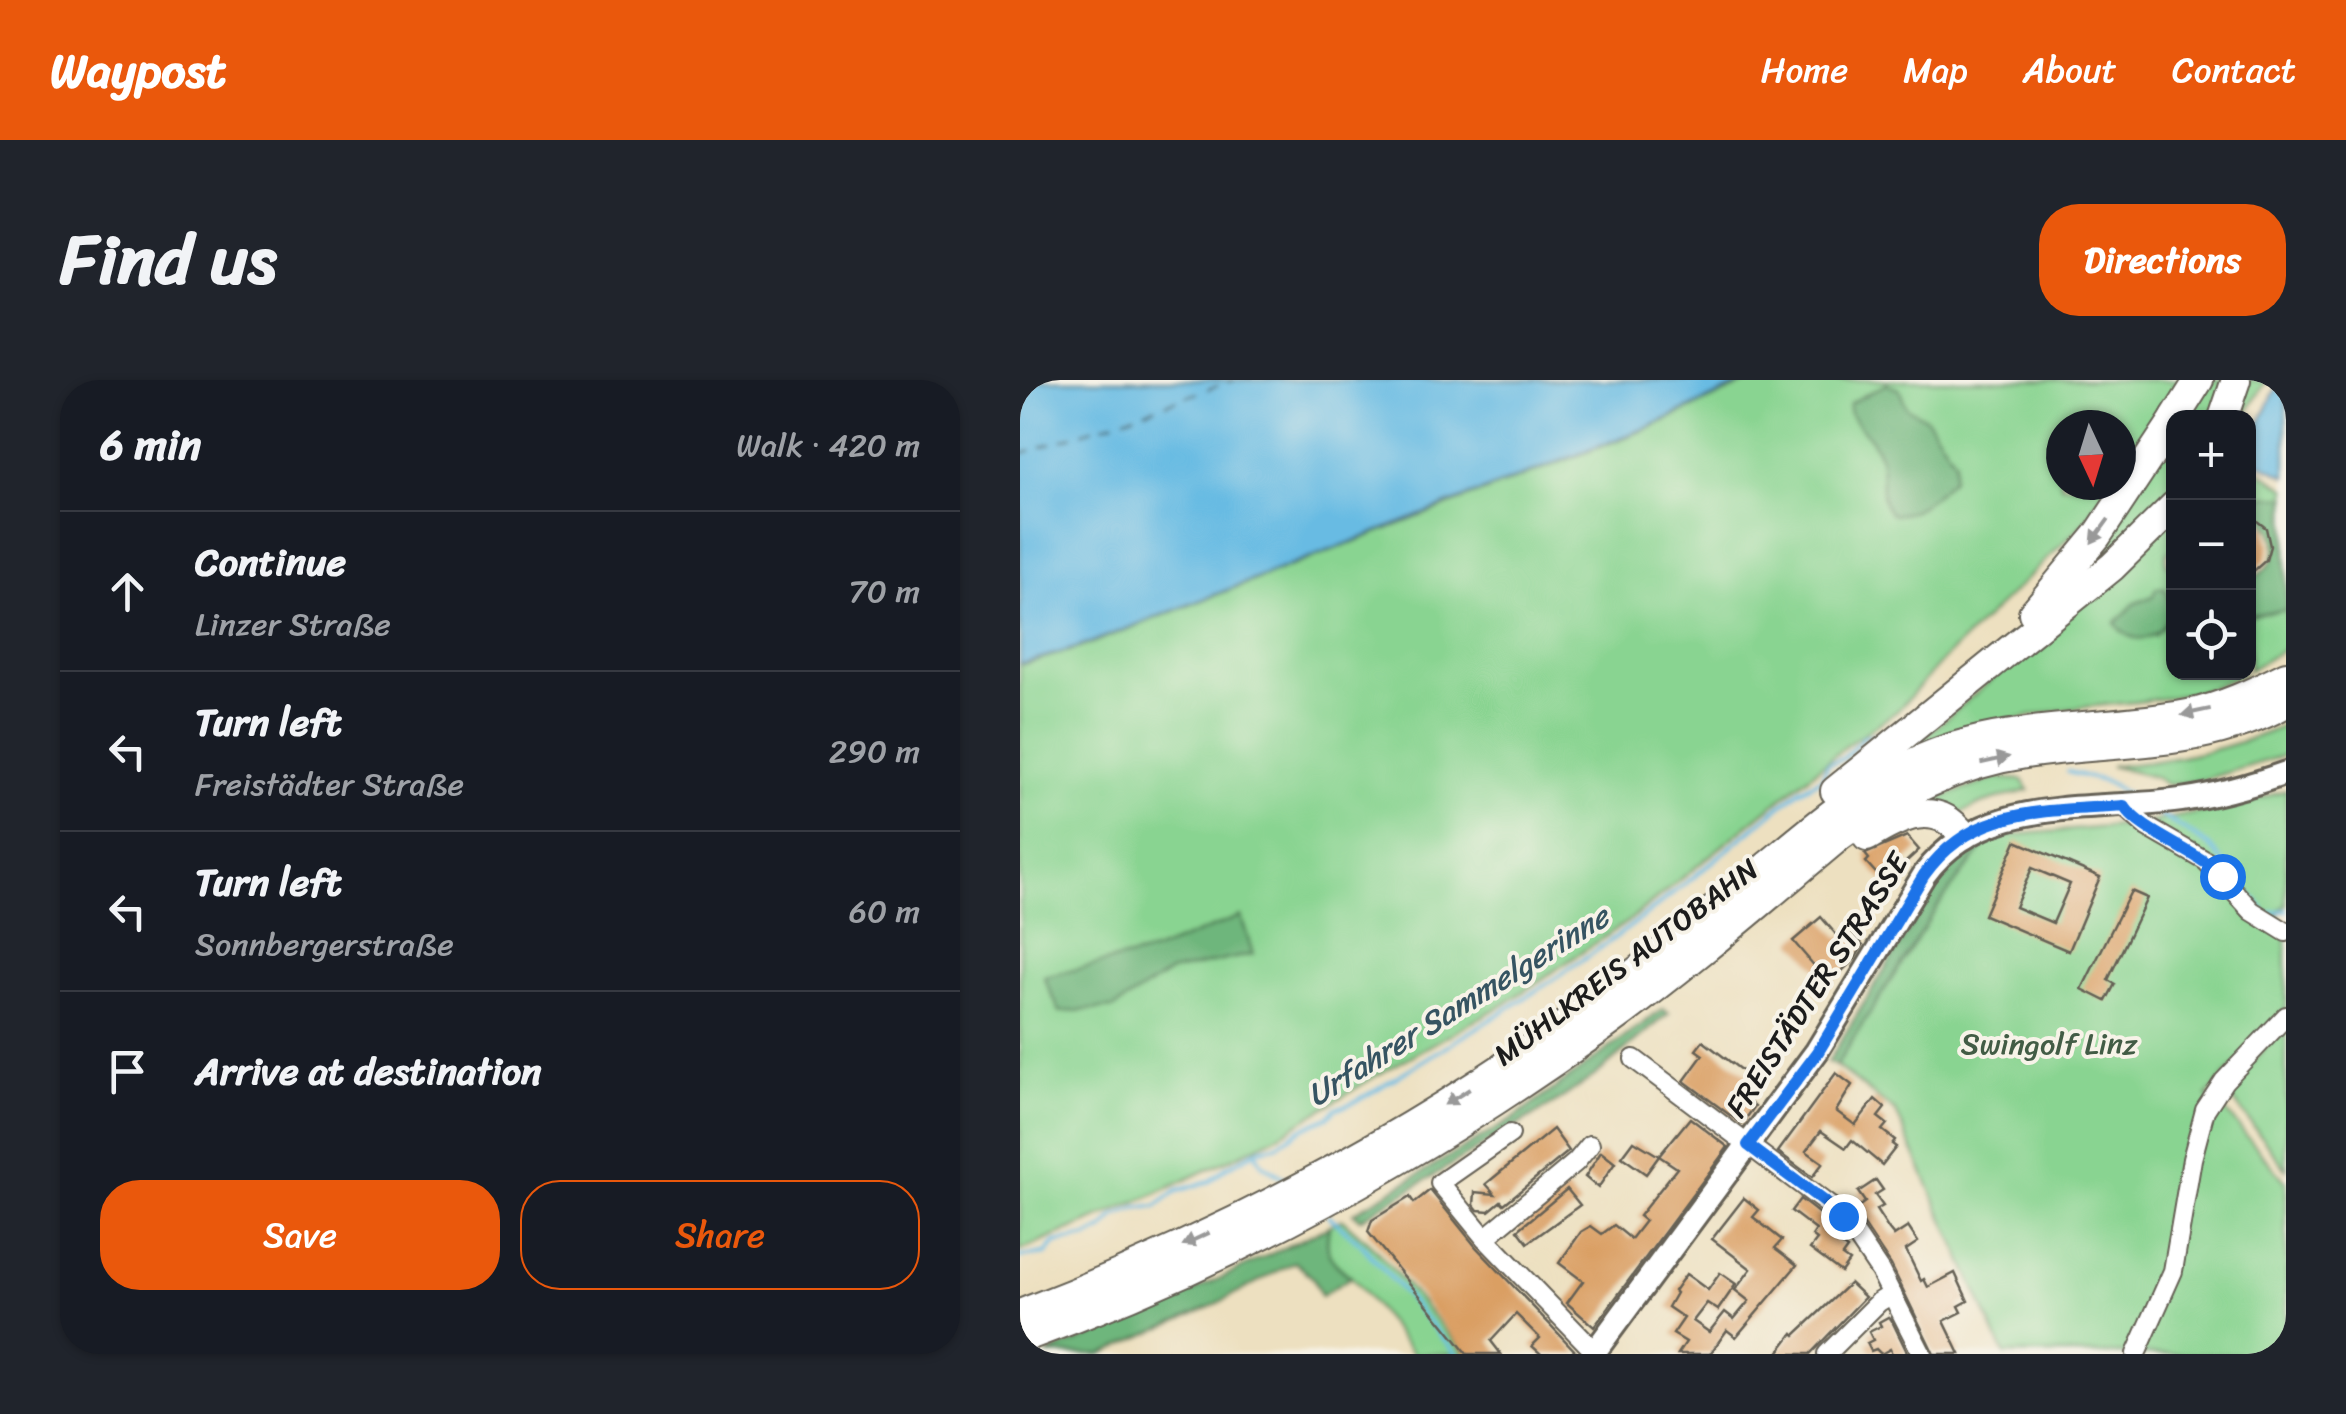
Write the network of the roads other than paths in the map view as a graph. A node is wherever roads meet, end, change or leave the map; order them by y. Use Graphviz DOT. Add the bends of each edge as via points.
graph roads {
  1 [pos="2199,380"];
  2 [pos="2236,380"];
  3 [pos="2180,410"];
  4 [pos="2227,410"];
  5 [pos="2166,432"];
  6 [pos="2166,514"];
  7 [pos="2286,676"];
  8 [pos="1964,684"];
  9 [pos="2286,704"];
  10 [pos="2286,717"];
  11 [pos="2225,730"];
  12 [pos="2286,773"];
  13 [pos="2124,806"];
  14 [pos="1964,835"];
  15 [pos="1786,850"];
  16 [pos="2286,932"];
  17 [pos="2286,1016"];
  18 [pos="1634,1059"];
  19 [pos="1510,1134"];
  20 [pos="1590,1145"];
  21 [pos="1748,1145"];
  22 [pos="1329,1193"];
  23 [pos="1290,1214"];
  24 [pos="1485,1238"];
  25 [pos="1892,1294"];
  26 [pos="1020,1314"];
  27 [pos="1020,1339"];
  28 [pos="1594,1353"];
  29 [pos="1827,1354"];
  30 [pos="1922,1354"];
  31 [pos="2136,1354"];
  1 -- 3 [label="highway"];
  2 -- 4 [label="highway"];
  5 -- 8 [label="highway, one-way" via="2066,576"];
  6 -- 8 [label="highway" via="2112,567"];
  7 -- 15 [label="highway, MÜHLKREIS AUTOBAHN, one-way" via="2191,714 2031,729 1955,746 1869,787"];
  8 -- 15 [label="highway" via="1838,789"];
  9 -- 11 [label="highway, MÜHLKREIS AUTOBAHN"];
  10 -- 11 [label="highway"];
  22 -- 11 [label="highway, MÜHLKREIS AUTOBAHN, one-way" via="1467,1119 1603,1027 1840,836 1904,794 1994,760"];
  12 -- 13 [label="main road, FREISTÄDTER STRASSE" via="2214,794"];
  13 -- 14 [label="main road, FREISTÄDTER STRASSE" via="2016,816"];
  13 -- 16 [label="street" via="2206,861 2252,911"];
  14 -- 21 [label="main road, FREISTÄDTER STRASSE" via="1924,875 1818,1052"];
  14 -- 22 [label="highway" via="1930,813 1886,826 1546,1086 1422,1162"];
  15 -- 22 [label="highway, MÜHLKREIS AUTOBAHN, one-way" via="1564,1025"];
  17 -- 31 [label="street" via="2224,1080 2206,1110 2172,1271"];
  18 -- 21 [label="street"];
  19 -- 24 [label="street" via="1440,1183"];
  20 -- 24 [label="street"];
  21 -- 25 [label="street" via="1843,1216"];
  21 -- 28 [label="main road, FREISTÄDTER STRASSE"];
  22 -- 23 [label="highway"];
  23 -- 26 [label="highway, one-way" via="1203,1236"];
  23 -- 27 [label="highway" via="1139,1291"];
  24 -- 28 [label="street"];
  25 -- 29 [label="street"];
  25 -- 30 [label="street"];
}
